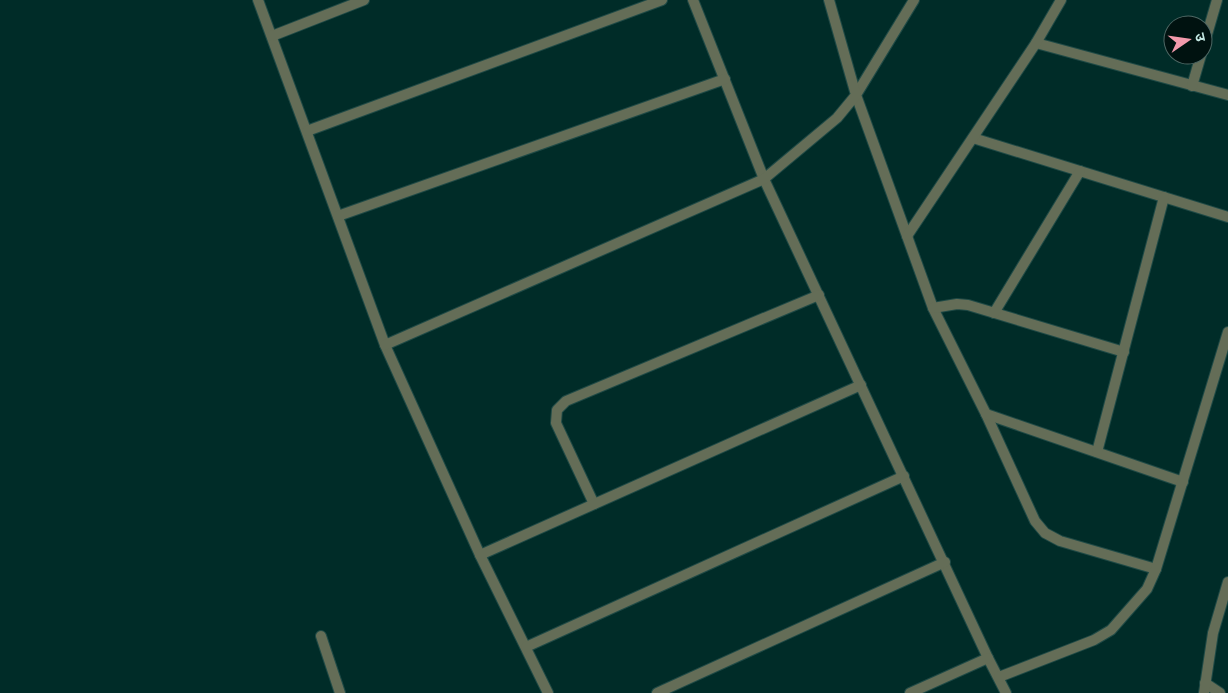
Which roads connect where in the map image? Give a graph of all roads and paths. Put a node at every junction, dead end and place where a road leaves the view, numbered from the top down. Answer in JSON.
{"nodes":[{"id":1,"x":258,"y":0,"type":"edge"},
{"id":2,"x":364,"y":0,"type":"edge"},
{"id":3,"x":662,"y":0,"type":"edge"},
{"id":4,"x":693,"y":0,"type":"edge"},
{"id":5,"x":829,"y":0,"type":"edge"},
{"id":6,"x":914,"y":0,"type":"edge"},
{"id":7,"x":1061,"y":0,"type":"edge"},
{"id":8,"x":1217,"y":0,"type":"edge"},
{"id":9,"x":1213,"y":15,"type":"edge"},
{"id":10,"x":272,"y":36,"type":"junction"},
{"id":11,"x":1036,"y":43,"type":"junction"},
{"id":12,"x":1198,"y":65,"type":"edge"},
{"id":13,"x":725,"y":79,"type":"junction"},
{"id":14,"x":1192,"y":86,"type":"junction"},
{"id":15,"x":856,"y":95,"type":"junction"},
{"id":16,"x":1228,"y":95,"type":"edge"},
{"id":17,"x":306,"y":131,"type":"junction"},
{"id":18,"x":973,"y":138,"type":"junction"},
{"id":19,"x":1080,"y":171,"type":"junction"},
{"id":20,"x":764,"y":180,"type":"junction"},
{"id":21,"x":1164,"y":197,"type":"junction"},
{"id":22,"x":338,"y":216,"type":"junction"},
{"id":23,"x":1228,"y":217,"type":"edge"},
{"id":24,"x":907,"y":236,"type":"junction"},
{"id":25,"x":819,"y":295,"type":"junction"},
{"id":26,"x":933,"y":308,"type":"junction"},
{"id":27,"x":994,"y":313,"type":"junction"},
{"id":28,"x":1228,"y":332,"type":"edge"},
{"id":29,"x":385,"y":345,"type":"junction"},
{"id":30,"x":1124,"y":352,"type":"junction"},
{"id":31,"x":861,"y":385,"type":"junction"},
{"id":32,"x":986,"y":414,"type":"junction"},
{"id":33,"x":1097,"y":452,"type":"junction"},
{"id":34,"x":904,"y":476,"type":"junction"},
{"id":35,"x":1183,"y":482,"type":"junction"},
{"id":36,"x":594,"y":504,"type":"junction"},
{"id":37,"x":480,"y":555,"type":"junction"},
{"id":38,"x":944,"y":562,"type":"junction"},
{"id":39,"x":1156,"y":569,"type":"junction"},
{"id":40,"x":1228,"y":582,"type":"edge"},
{"id":41,"x":321,"y":636,"type":"dead end"},
{"id":42,"x":526,"y":647,"type":"junction"},
{"id":43,"x":988,"y":658,"type":"junction"},
{"id":44,"x":999,"y":677,"type":"junction"},
{"id":45,"x":1205,"y":688,"type":"edge"},
{"id":46,"x":340,"y":693,"type":"edge"},
{"id":47,"x":548,"y":693,"type":"edge"},
{"id":48,"x":657,"y":693,"type":"edge"},
{"id":49,"x":910,"y":693,"type":"edge"},
{"id":50,"x":1006,"y":693,"type":"edge"},
{"id":51,"x":1220,"y":693,"type":"edge"}],
"edges":[{"from":1,"to":10,"type":"street"},
{"from":2,"to":10,"type":"street"},
{"from":3,"to":17,"type":"street"},
{"from":4,"to":13,"type":"street"},
{"from":5,"to":15,"type":"street"},
{"from":6,"to":15,"type":"street"},
{"from":7,"to":11,"type":"street"},
{"from":8,"to":9,"type":"street"},
{"from":10,"to":17,"type":"street"},
{"from":11,"to":14,"type":"street"},
{"from":11,"to":18,"type":"street"},
{"from":12,"to":14,"type":"street"},
{"from":13,"to":20,"type":"street"},
{"from":13,"to":22,"type":"street"},
{"from":14,"to":16,"type":"street"},
{"from":15,"to":20,"type":"street"},
{"from":15,"to":24,"type":"street"},
{"from":17,"to":22,"type":"street"},
{"from":18,"to":19,"type":"street"},
{"from":18,"to":24,"type":"street"},
{"from":19,"to":21,"type":"street"},
{"from":19,"to":27,"type":"street"},
{"from":20,"to":25,"type":"street"},
{"from":20,"to":29,"type":"street"},
{"from":21,"to":23,"type":"street"},
{"from":21,"to":30,"type":"street"},
{"from":22,"to":29,"type":"street"},
{"from":24,"to":26,"type":"street"},
{"from":25,"to":31,"type":"street"},
{"from":25,"to":36,"type":"street"},
{"from":26,"to":27,"type":"street"},
{"from":26,"to":32,"type":"street"},
{"from":27,"to":30,"type":"street"},
{"from":28,"to":35,"type":"street"},
{"from":29,"to":37,"type":"street"},
{"from":30,"to":33,"type":"street"},
{"from":31,"to":34,"type":"street"},
{"from":31,"to":36,"type":"street"},
{"from":32,"to":33,"type":"street"},
{"from":32,"to":39,"type":"street"},
{"from":33,"to":35,"type":"street"},
{"from":34,"to":38,"type":"street"},
{"from":34,"to":42,"type":"street"},
{"from":35,"to":39,"type":"street"},
{"from":36,"to":37,"type":"street"},
{"from":37,"to":42,"type":"street"},
{"from":38,"to":43,"type":"street"},
{"from":38,"to":48,"type":"street"},
{"from":39,"to":44,"type":"street"},
{"from":40,"to":45,"type":"street"},
{"from":41,"to":46,"type":"street"},
{"from":42,"to":47,"type":"street"},
{"from":43,"to":44,"type":"street"},
{"from":43,"to":49,"type":"street"},
{"from":44,"to":50,"type":"street"},
{"from":45,"to":51,"type":"street"}]}
